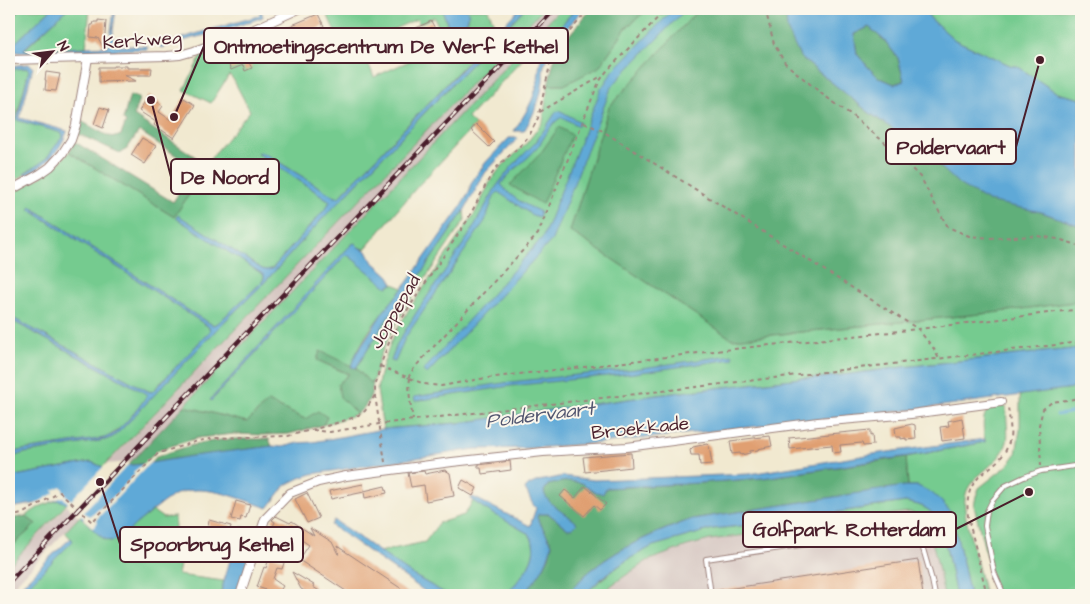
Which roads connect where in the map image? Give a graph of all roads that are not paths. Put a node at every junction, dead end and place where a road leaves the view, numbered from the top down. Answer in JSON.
{"nodes":[{"id":1,"x":299,"y":9,"type":"edge"},
{"id":2,"x":88,"y":58,"type":"junction"},
{"id":3,"x":9,"y":60,"type":"edge"},
{"id":4,"x":9,"y":191,"type":"edge"},
{"id":5,"x":1001,"y":402,"type":"road end"},
{"id":6,"x":1081,"y":465,"type":"edge"},
{"id":7,"x":240,"y":595,"type":"edge"},
{"id":8,"x":711,"y":595,"type":"edge"},
{"id":9,"x":935,"y":595,"type":"edge"},
{"id":10,"x":1004,"y":595,"type":"edge"}],
"edges":[{"from":1,"to":2,"type":"street","name":"Kerkweg"},
{"from":2,"to":3,"type":"street","name":"Kerkweg"},
{"from":2,"to":4,"type":"street"},
{"from":5,"to":7,"type":"street","name":"Broekkade"},
{"from":6,"to":10,"type":"lane"},
{"from":8,"to":9,"type":"lane"}]}
